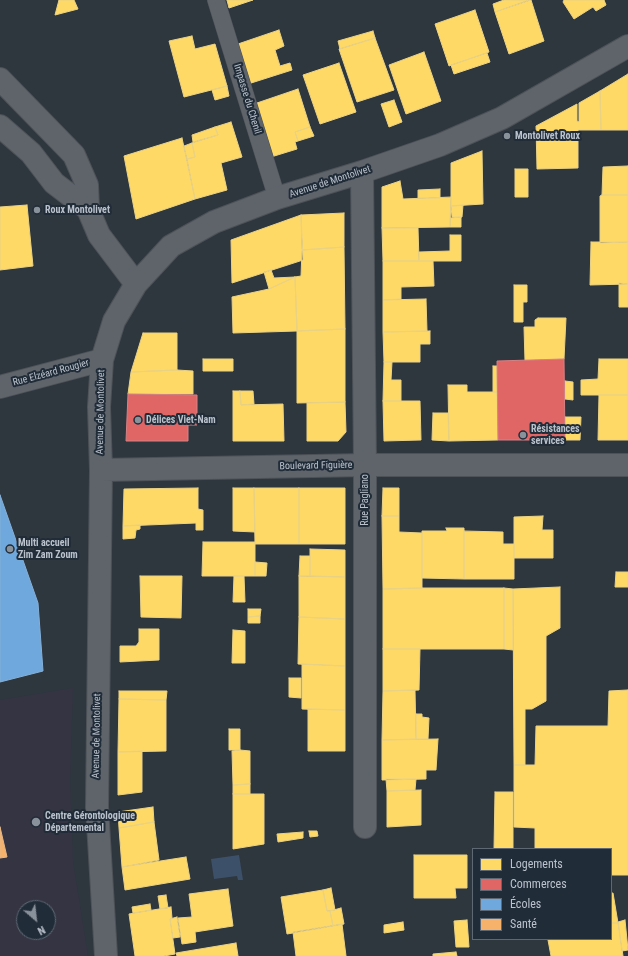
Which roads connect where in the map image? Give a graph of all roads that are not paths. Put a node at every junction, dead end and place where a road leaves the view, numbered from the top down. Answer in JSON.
{"nodes":[{"id":1,"x":216,"y":0,"type":"edge"},
{"id":2,"x":628,"y":46,"type":"edge"},
{"id":3,"x":0,"y":79,"type":"edge"},
{"id":4,"x":0,"y":126,"type":"edge"},
{"id":5,"x":362,"y":172,"type":"junction"},
{"id":6,"x":278,"y":198,"type":"junction"},
{"id":7,"x":88,"y":209,"type":"junction"},
{"id":8,"x":136,"y":284,"type":"junction"},
{"id":9,"x":102,"y":360,"type":"junction"},
{"id":10,"x":0,"y":387,"type":"edge"},
{"id":11,"x":366,"y":465,"type":"junction"},
{"id":12,"x":628,"y":465,"type":"edge"},
{"id":13,"x":101,"y":470,"type":"junction"},
{"id":14,"x":365,"y":827,"type":"dead end"},
{"id":15,"x":106,"y":956,"type":"edge"}],
"edges":[{"from":1,"to":6,"type":"lane","name":"Impasse du Chenil"},
{"from":2,"to":5,"type":"street","name":"Avenue de Montolivet"},
{"from":3,"to":7,"type":"street"},
{"from":4,"to":7,"type":"street"},
{"from":5,"to":6,"type":"street","name":"Avenue de Montolivet"},
{"from":5,"to":11,"type":"street","name":"Rue Pagliano"},
{"from":6,"to":8,"type":"street","name":"Avenue de Montolivet"},
{"from":7,"to":8,"type":"street"},
{"from":8,"to":9,"type":"street","name":"Avenue de Montolivet"},
{"from":9,"to":10,"type":"street","name":"Rue Elzéard Rougier"},
{"from":9,"to":13,"type":"street","name":"Avenue de Montolivet"},
{"from":11,"to":12,"type":"street","name":"Boulevard Figuière"},
{"from":11,"to":13,"type":"street","name":"Boulevard Figuière"},
{"from":11,"to":14,"type":"street","name":"Rue Pagliano"},
{"from":13,"to":15,"type":"street","name":"Avenue de Montolivet"}]}
